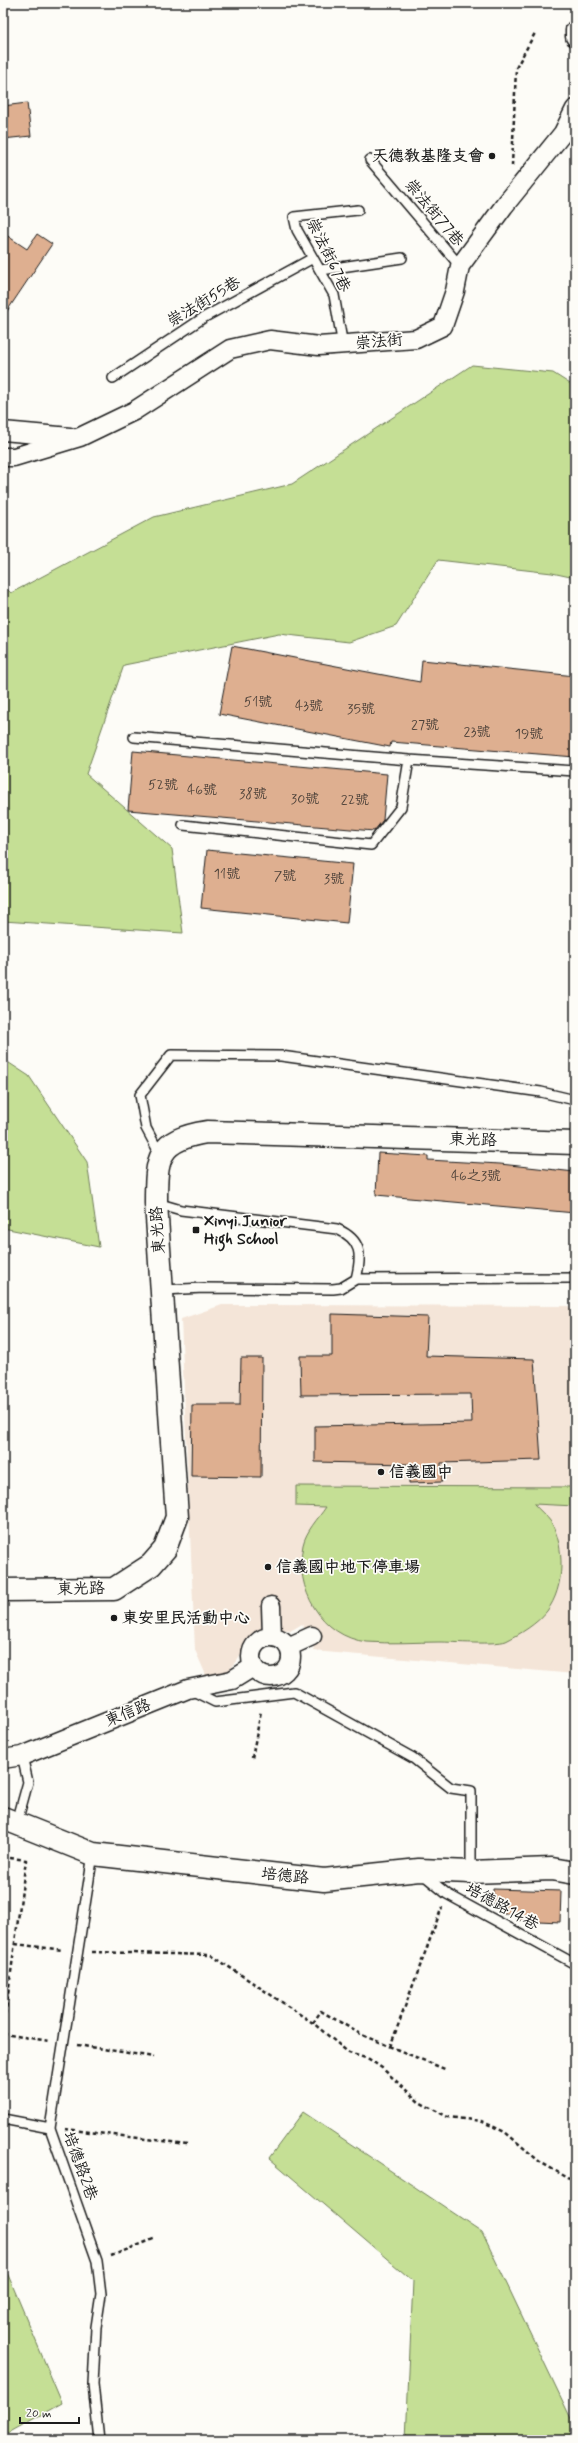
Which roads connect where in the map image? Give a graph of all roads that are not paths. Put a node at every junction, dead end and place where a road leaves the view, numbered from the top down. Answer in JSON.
{"nodes":[{"id":1,"x":575,"y":30,"type":"edge"},
{"id":2,"x":575,"y":37,"type":"edge"},
{"id":3,"x":575,"y":109,"type":"edge"},
{"id":4,"x":370,"y":160,"type":"dead end"},
{"id":5,"x":358,"y":210,"type":"dead end"},
{"id":6,"x":313,"y":258,"type":"junction"},
{"id":7,"x":402,"y":258,"type":"dead end"},
{"id":8,"x":460,"y":266,"type":"junction"},
{"id":9,"x":321,"y":270,"type":"junction"},
{"id":10,"x":343,"y":346,"type":"junction"},
{"id":11,"x":113,"y":378,"type":"dead end"},
{"id":12,"x":3,"y":431,"type":"edge"},
{"id":13,"x":80,"y":437,"type":"junction"},
{"id":14,"x":3,"y":457,"type":"edge"},
{"id":15,"x":134,"y":737,"type":"dead end"},
{"id":16,"x":409,"y":760,"type":"junction"},
{"id":17,"x":575,"y":771,"type":"edge"},
{"id":18,"x":183,"y":825,"type":"dead end"},
{"id":19,"x":575,"y":1100,"type":"edge"},
{"id":20,"x":575,"y":1143,"type":"edge"},
{"id":21,"x":161,"y":1157,"type":"junction"},
{"id":22,"x":156,"y":1202,"type":"junction"},
{"id":23,"x":575,"y":1278,"type":"edge"},
{"id":24,"x":356,"y":1279,"type":"junction"},
{"id":25,"x":163,"y":1290,"type":"junction"},
{"id":26,"x":3,"y":1590,"type":"edge"},
{"id":27,"x":271,"y":1606,"type":"dead end"},
{"id":28,"x":312,"y":1636,"type":"dead end"},
{"id":29,"x":272,"y":1637,"type":"junction"},
{"id":30,"x":288,"y":1647,"type":"junction"},
{"id":31,"x":253,"y":1667,"type":"junction"},
{"id":32,"x":188,"y":1689,"type":"junction"},
{"id":33,"x":22,"y":1756,"type":"junction"},
{"id":34,"x":3,"y":1760,"type":"edge"},
{"id":35,"x":10,"y":1820,"type":"edge"},
{"id":36,"x":93,"y":1854,"type":"junction"},
{"id":37,"x":419,"y":1870,"type":"junction"},
{"id":38,"x":471,"y":1872,"type":"junction"},
{"id":39,"x":575,"y":1873,"type":"edge"},
{"id":40,"x":575,"y":1964,"type":"edge"},
{"id":41,"x":3,"y":2119,"type":"edge"},
{"id":42,"x":50,"y":2128,"type":"junction"},
{"id":43,"x":99,"y":2440,"type":"edge"}],
"edges":[{"from":1,"to":2,"type":"street"},
{"from":3,"to":8,"type":"street","name":"崇法街"},
{"from":4,"to":8,"type":"lane","name":"崇法街77巷"},
{"from":5,"to":6,"type":"lane","name":"崇法街67巷"},
{"from":6,"to":9,"type":"lane","name":"崇法街67巷"},
{"from":6,"to":11,"type":"lane","name":"崇法街55巷"},
{"from":7,"to":9,"type":"lane"},
{"from":8,"to":10,"type":"street","name":"崇法街"},
{"from":9,"to":10,"type":"lane","name":"崇法街67巷"},
{"from":10,"to":13,"type":"street","name":"崇法街"},
{"from":12,"to":13,"type":"street"},
{"from":13,"to":14,"type":"street","name":"崇法街"},
{"from":15,"to":16,"type":"lane"},
{"from":16,"to":17,"type":"lane"},
{"from":16,"to":18,"type":"lane"},
{"from":19,"to":21,"type":"lane"},
{"from":20,"to":21,"type":"street","name":"東光路"},
{"from":21,"to":22,"type":"street","name":"東光路"},
{"from":22,"to":24,"type":"lane"},
{"from":22,"to":25,"type":"street","name":"東光路"},
{"from":23,"to":24,"type":"lane"},
{"from":24,"to":25,"type":"lane"},
{"from":25,"to":26,"type":"street","name":"東光路"},
{"from":27,"to":29,"type":"street"},
{"from":28,"to":30,"type":"street"},
{"from":29,"to":30,"type":"street"},
{"from":29,"to":31,"type":"street"},
{"from":30,"to":31,"type":"street"},
{"from":31,"to":32,"type":"street","name":"東信路"},
{"from":32,"to":33,"type":"street","name":"東信路"},
{"from":32,"to":38,"type":"lane"},
{"from":33,"to":34,"type":"street","name":"東信路"},
{"from":33,"to":35,"type":"lane"},
{"from":35,"to":36,"type":"street","name":"培德路"},
{"from":36,"to":37,"type":"street","name":"培德路"},
{"from":36,"to":42,"type":"lane","name":"培德路2巷"},
{"from":37,"to":38,"type":"street","name":"培德路"},
{"from":37,"to":40,"type":"lane","name":"培德路14巷"},
{"from":38,"to":39,"type":"street","name":"培德路"},
{"from":41,"to":42,"type":"lane"},
{"from":42,"to":43,"type":"lane","name":"培德路2巷"}]}
